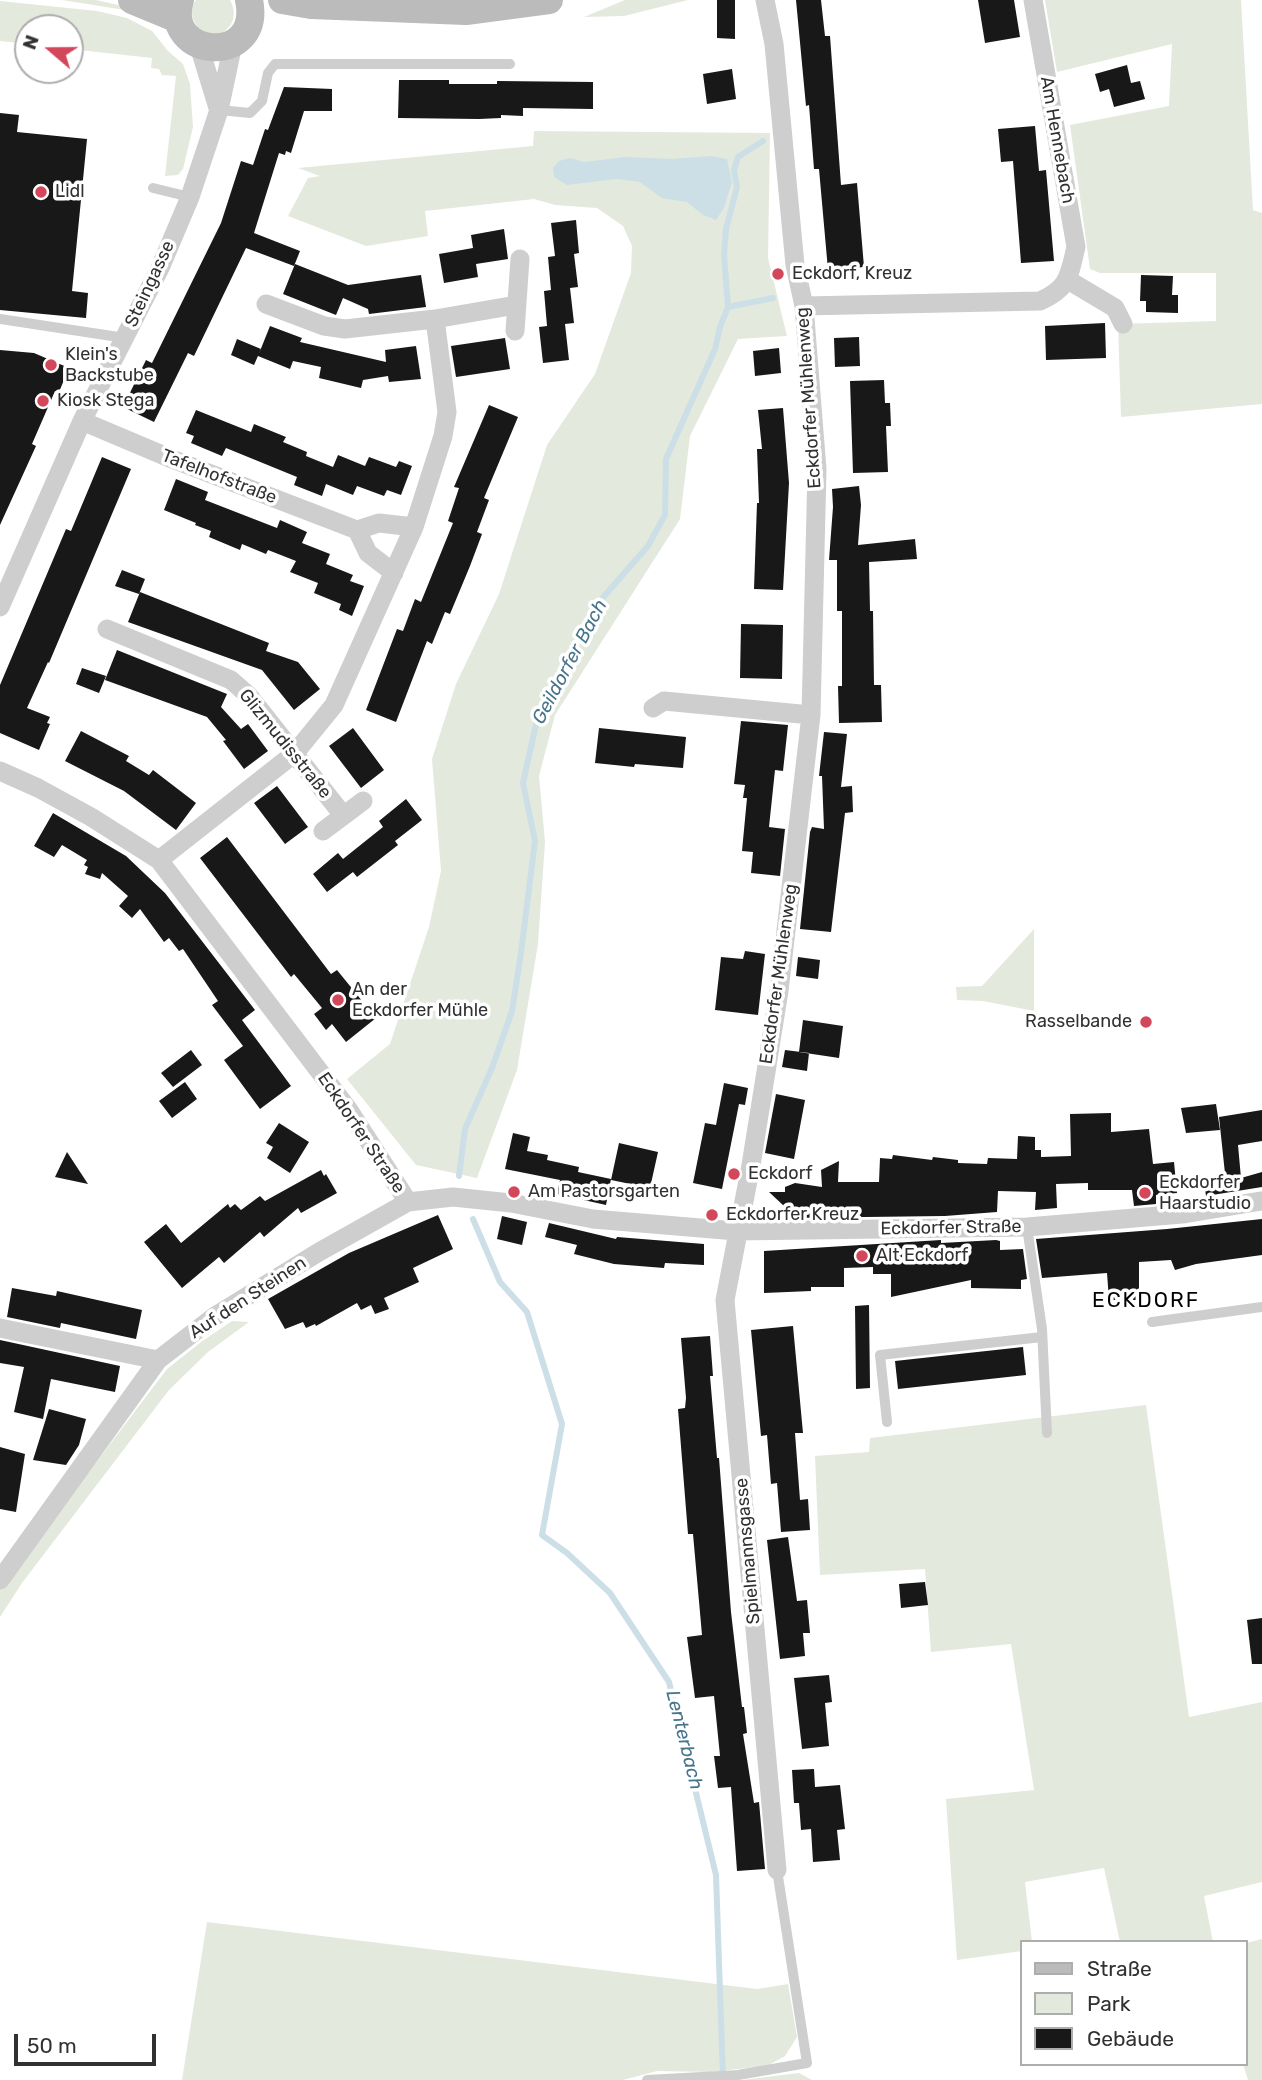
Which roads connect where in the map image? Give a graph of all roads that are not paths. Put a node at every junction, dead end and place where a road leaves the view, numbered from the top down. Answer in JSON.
{"nodes":[{"id":1,"x":132,"y":0,"type":"edge"},
{"id":2,"x":282,"y":0,"type":"edge"},
{"id":3,"x":549,"y":0,"type":"edge"},
{"id":4,"x":765,"y":0,"type":"edge"},
{"id":5,"x":1032,"y":0,"type":"edge"},
{"id":6,"x":311,"y":5,"type":"junction"},
{"id":7,"x":179,"y":9,"type":"edge"},
{"id":8,"x":250,"y":11,"type":"edge"},
{"id":9,"x":233,"y":44,"type":"junction"},
{"id":10,"x":199,"y":46,"type":"junction"},
{"id":11,"x":510,"y":64,"type":"dead end"},
{"id":12,"x":219,"y":110,"type":"junction"},
{"id":13,"x":153,"y":188,"type":"dead end"},
{"id":14,"x":190,"y":197,"type":"junction"},
{"id":15,"x":520,"y":259,"type":"dead end"},
{"id":16,"x":1068,"y":280,"type":"junction"},
{"id":17,"x":266,"y":304,"type":"dead end"},
{"id":18,"x":516,"y":305,"type":"junction"},
{"id":19,"x":804,"y":306,"type":"junction"},
{"id":20,"x":0,"y":319,"type":"edge"},
{"id":21,"x":435,"y":319,"type":"junction"},
{"id":22,"x":1123,"y":324,"type":"dead end"},
{"id":23,"x":515,"y":331,"type":"dead end"},
{"id":24,"x":125,"y":338,"type":"junction"},
{"id":25,"x":82,"y":421,"type":"junction"},
{"id":26,"x":414,"y":527,"type":"junction"},
{"id":27,"x":356,"y":530,"type":"junction"},
{"id":28,"x":394,"y":573,"type":"junction"},
{"id":29,"x":0,"y":607,"type":"edge"},
{"id":30,"x":107,"y":629,"type":"dead end"},
{"id":31,"x":653,"y":708,"type":"dead end"},
{"id":32,"x":811,"y":715,"type":"junction"},
{"id":33,"x":295,"y":753,"type":"junction"},
{"id":34,"x":0,"y":771,"type":"edge"},
{"id":35,"x":363,"y":801,"type":"dead end"},
{"id":36,"x":343,"y":815,"type":"junction"},
{"id":37,"x":323,"y":831,"type":"dead end"},
{"id":38,"x":159,"y":860,"type":"junction"},
{"id":39,"x":408,"y":1202,"type":"junction"},
{"id":40,"x":1262,"y":1202,"type":"edge"},
{"id":41,"x":1027,"y":1227,"type":"junction"},
{"id":42,"x":737,"y":1231,"type":"junction"},
{"id":43,"x":1262,"y":1307,"type":"edge"},
{"id":44,"x":1152,"y":1322,"type":"dead end"},
{"id":45,"x":0,"y":1328,"type":"edge"},
{"id":46,"x":1042,"y":1337,"type":"junction"},
{"id":47,"x":158,"y":1360,"type":"junction"},
{"id":48,"x":887,"y":1422,"type":"dead end"},
{"id":49,"x":1047,"y":1433,"type":"dead end"},
{"id":50,"x":0,"y":1580,"type":"edge"},
{"id":51,"x":777,"y":1870,"type":"joint"},
{"id":52,"x":647,"y":2080,"type":"edge"}],
"edges":[{"from":1,"to":7,"type":"main road"},
{"from":2,"to":6,"type":"main road"},
{"from":3,"to":6,"type":"main road"},
{"from":4,"to":19,"type":"street","name":"Eckdorfer Mühlenweg"},
{"from":5,"to":16,"type":"street","name":"Am Hennebach"},
{"from":6,"to":8,"type":"main road"},
{"from":7,"to":10,"type":"main road"},
{"from":8,"to":9,"type":"main road"},
{"from":9,"to":10,"type":"main road"},
{"from":9,"to":12,"type":"street","name":"Steingasse"},
{"from":10,"to":12,"type":"street"},
{"from":11,"to":12,"type":"lane"},
{"from":12,"to":14,"type":"street","name":"Steingasse"},
{"from":13,"to":14,"type":"lane"},
{"from":14,"to":24,"type":"street","name":"Steingasse"},
{"from":15,"to":18,"type":"street"},
{"from":16,"to":19,"type":"street"},
{"from":16,"to":22,"type":"street"},
{"from":17,"to":21,"type":"street"},
{"from":18,"to":21,"type":"street"},
{"from":18,"to":23,"type":"street"},
{"from":19,"to":32,"type":"street","name":"Eckdorfer Mühlenweg"},
{"from":20,"to":24,"type":"lane"},
{"from":21,"to":26,"type":"street"},
{"from":24,"to":25,"type":"street","name":"Steingasse"},
{"from":25,"to":27,"type":"street","name":"Tafelhofstraße"},
{"from":25,"to":29,"type":"street","name":"Steingasse"},
{"from":26,"to":27,"type":"street"},
{"from":26,"to":28,"type":"street"},
{"from":27,"to":28,"type":"street"},
{"from":28,"to":33,"type":"street"},
{"from":30,"to":33,"type":"street","name":"Glizmudisstraße"},
{"from":31,"to":32,"type":"street"},
{"from":32,"to":42,"type":"street","name":"Eckdorfer Mühlenweg"},
{"from":33,"to":36,"type":"street","name":"Glizmudisstraße"},
{"from":33,"to":38,"type":"street"},
{"from":34,"to":38,"type":"street","name":"Eckdorfer Straße"},
{"from":35,"to":36,"type":"street","name":"Glizmudisstraße"},
{"from":36,"to":37,"type":"street","name":"Glizmudisstraße"},
{"from":38,"to":39,"type":"street","name":"Eckdorfer Straße"},
{"from":39,"to":42,"type":"street","name":"Eckdorfer Straße"},
{"from":39,"to":47,"type":"street","name":"Auf den Steinen"},
{"from":40,"to":41,"type":"street","name":"Eckdorfer Straße"},
{"from":41,"to":42,"type":"street","name":"Eckdorfer Straße"},
{"from":41,"to":46,"type":"lane"},
{"from":42,"to":51,"type":"street","name":"Spielmannsgasse"},
{"from":43,"to":44,"type":"lane"},
{"from":45,"to":47,"type":"street"},
{"from":46,"to":48,"type":"lane"},
{"from":46,"to":49,"type":"lane"},
{"from":47,"to":50,"type":"street"},
{"from":51,"to":52,"type":"lane"}]}
